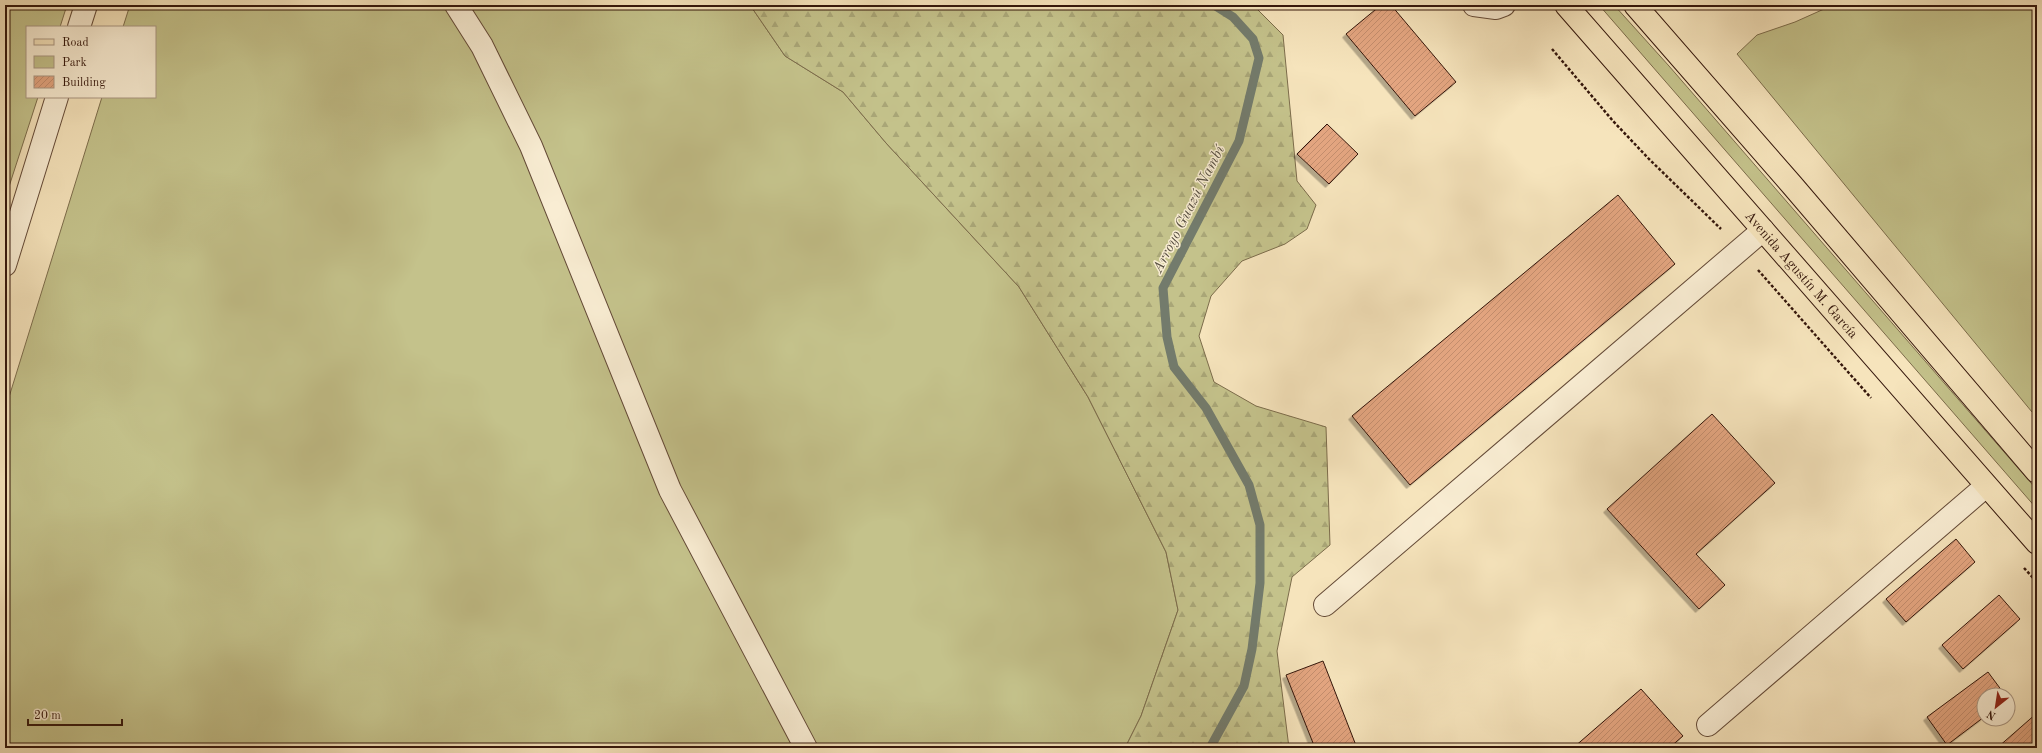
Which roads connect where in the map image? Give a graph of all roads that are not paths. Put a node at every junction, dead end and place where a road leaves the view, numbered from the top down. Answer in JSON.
{"nodes":[{"id":1,"x":86,"y":5,"type":"edge"},
{"id":2,"x":456,"y":5,"type":"edge"},
{"id":3,"x":1474,"y":5,"type":"edge"},
{"id":4,"x":1504,"y":5,"type":"edge"},
{"id":5,"x":1566,"y":5,"type":"edge"},
{"id":6,"x":1635,"y":5,"type":"edge"},
{"id":7,"x":79,"y":26,"type":"edge"},
{"id":8,"x":57,"y":98,"type":"edge"},
{"id":9,"x":1762,"y":230,"type":"junction"},
{"id":10,"x":5,"y":264,"type":"edge"},
{"id":11,"x":2037,"y":472,"type":"edge"},
{"id":12,"x":1986,"y":486,"type":"junction"},
{"id":13,"x":2037,"y":544,"type":"edge"},
{"id":14,"x":1325,"y":606,"type":"dead end"},
{"id":15,"x":1708,"y":724,"type":"dead end"},
{"id":16,"x":806,"y":748,"type":"edge"}],
"edges":[{"from":1,"to":7,"type":"street"},
{"from":2,"to":16,"type":"street"},
{"from":3,"to":4,"type":"street"},
{"from":5,"to":9,"type":"main road","name":"Avenida Agustín M. García"},
{"from":6,"to":11,"type":"main road"},
{"from":8,"to":10,"type":"street"},
{"from":9,"to":12,"type":"main road","name":"Avenida Agustín M. García"},
{"from":9,"to":14,"type":"street"},
{"from":12,"to":13,"type":"main road","name":"Avenida Agustín M. García"},
{"from":12,"to":15,"type":"street"}]}
